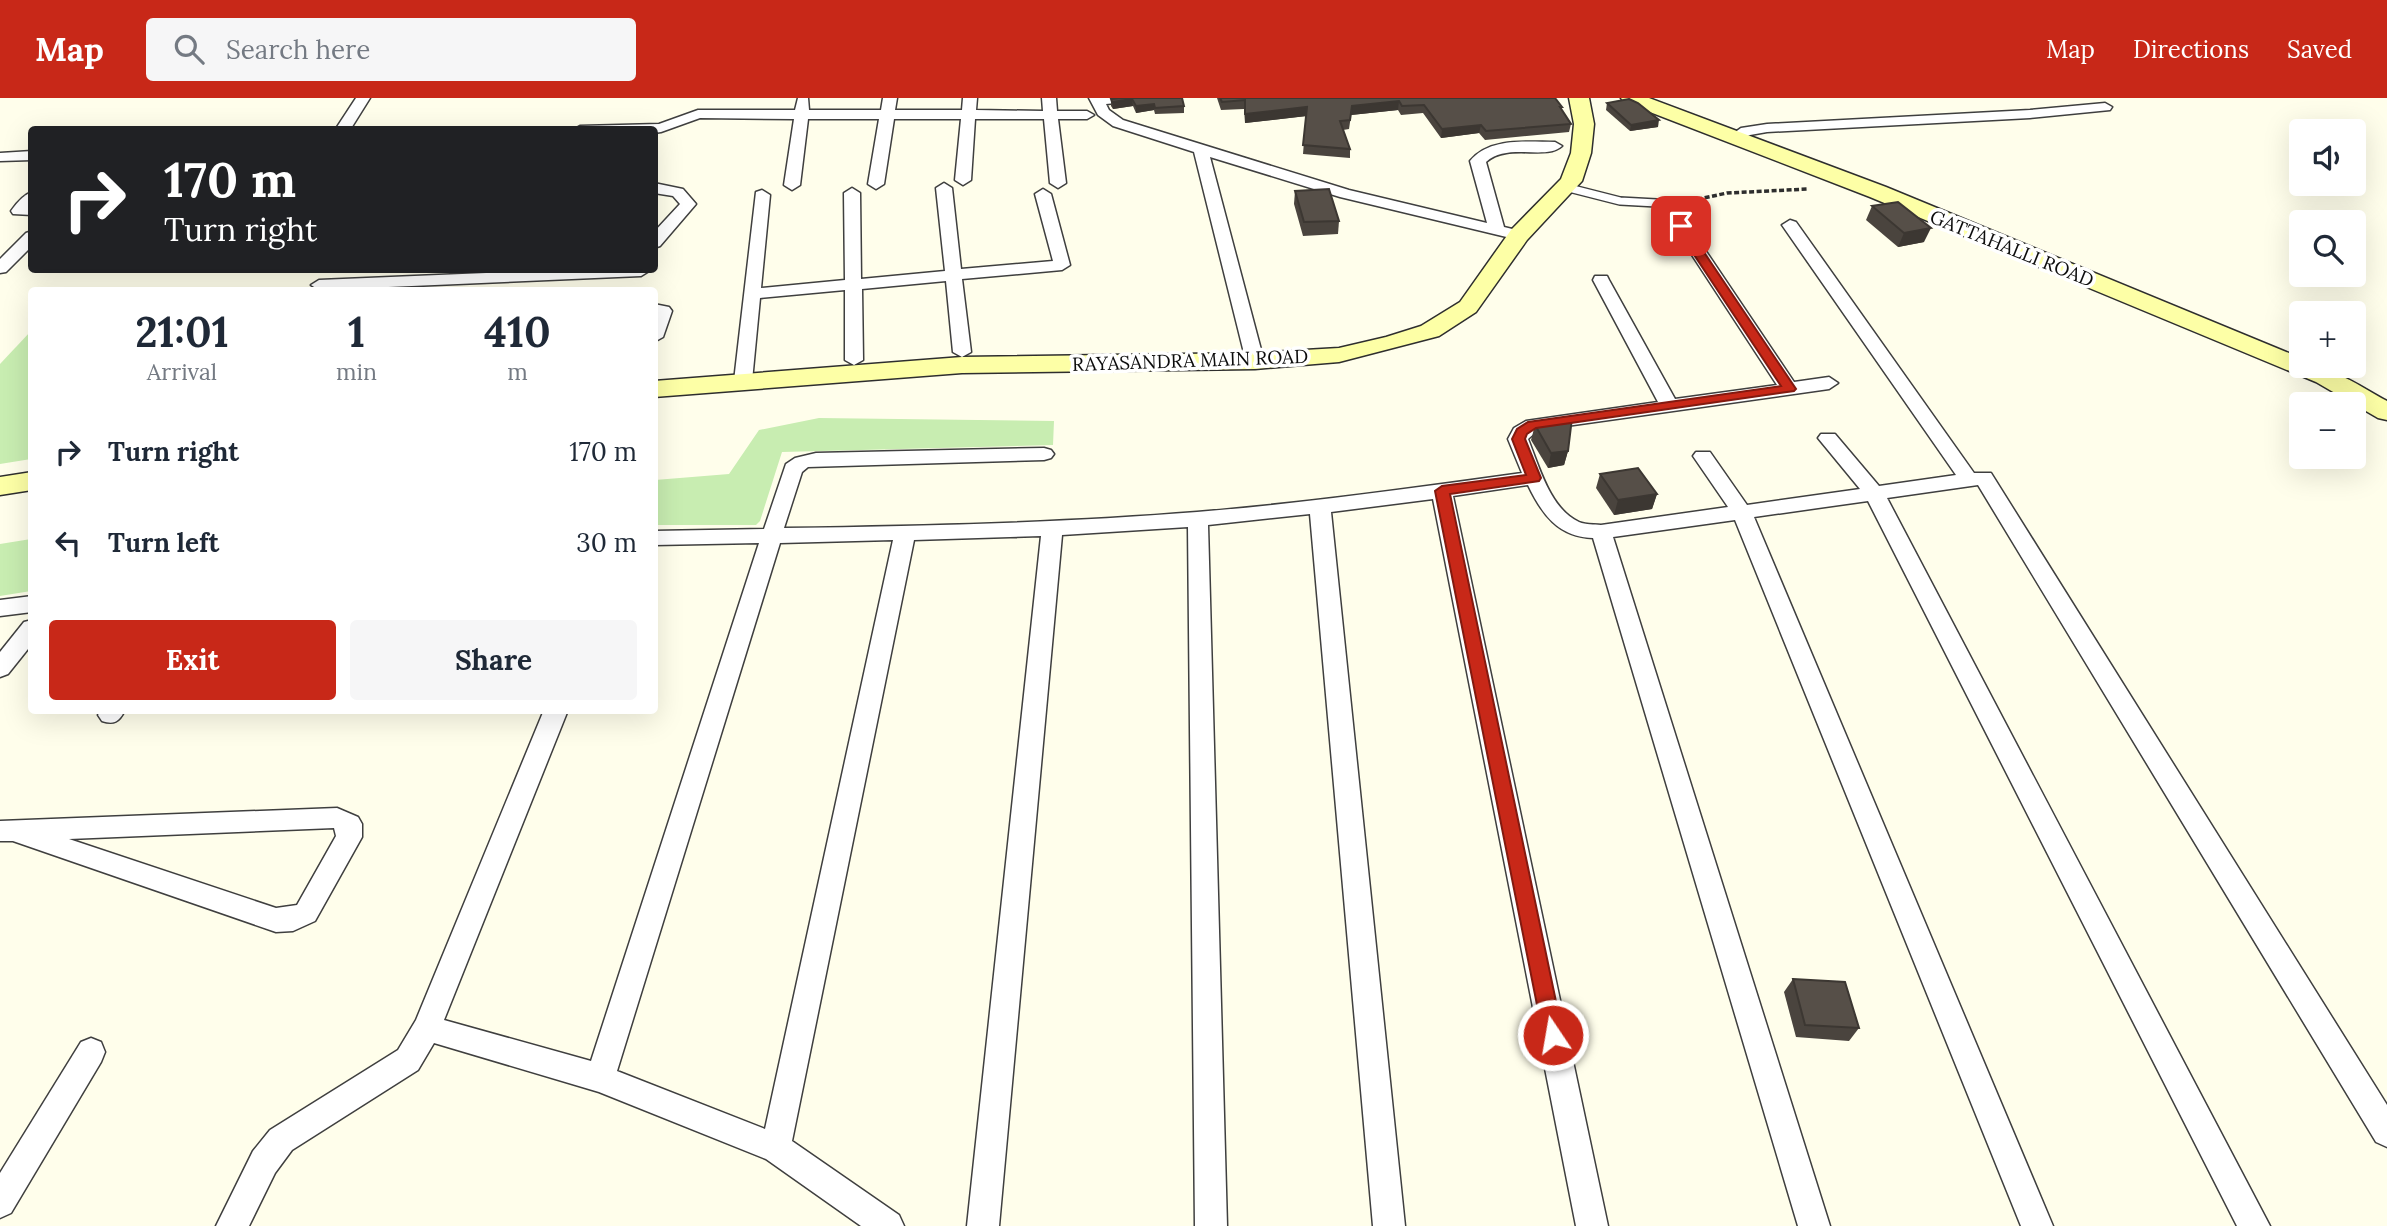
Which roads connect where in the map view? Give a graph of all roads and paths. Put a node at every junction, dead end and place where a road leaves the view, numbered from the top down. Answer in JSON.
{"nodes":[{"id":1,"x":363,"y":98,"type":"edge"},
{"id":2,"x":804,"y":98,"type":"edge"},
{"id":3,"x":890,"y":98,"type":"edge"},
{"id":4,"x":970,"y":98,"type":"edge"},
{"id":5,"x":1049,"y":98,"type":"edge"},
{"id":6,"x":1126,"y":98,"type":"edge"},
{"id":7,"x":1579,"y":98,"type":"edge"},
{"id":8,"x":1631,"y":98,"type":"edge"},
{"id":9,"x":1096,"y":99,"type":"edge"},
{"id":10,"x":2105,"y":107,"type":"dead end"},
{"id":11,"x":800,"y":114,"type":"junction"},
{"id":12,"x":887,"y":114,"type":"junction"},
{"id":13,"x":967,"y":114,"type":"junction"},
{"id":14,"x":1051,"y":115,"type":"junction"},
{"id":15,"x":1087,"y":115,"type":"dead end"},
{"id":16,"x":345,"y":126,"type":"edge"},
{"id":17,"x":658,"y":128,"type":"edge"},
{"id":18,"x":1734,"y":138,"type":"junction"},
{"id":19,"x":1555,"y":146,"type":"dead end"},
{"id":20,"x":1201,"y":150,"type":"junction"},
{"id":21,"x":28,"y":155,"type":"edge"},
{"id":22,"x":0,"y":157,"type":"edge"},
{"id":23,"x":963,"y":180,"type":"dead end"},
{"id":24,"x":1852,"y":182,"type":"junction"},
{"id":25,"x":876,"y":184,"type":"dead end"},
{"id":26,"x":792,"y":185,"type":"dead end"},
{"id":27,"x":1564,"y":187,"type":"junction"},
{"id":28,"x":944,"y":188,"type":"dead end"},
{"id":29,"x":658,"y":189,"type":"edge"},
{"id":30,"x":852,"y":193,"type":"dead end"},
{"id":31,"x":762,"y":195,"type":"dead end"},
{"id":32,"x":28,"y":201,"type":"edge"},
{"id":33,"x":1675,"y":204,"type":"joint"},
{"id":34,"x":28,"y":210,"type":"edge"},
{"id":35,"x":1790,"y":225,"type":"dead end"},
{"id":36,"x":1681,"y":226,"type":"dead end"},
{"id":37,"x":1508,"y":232,"type":"junction"},
{"id":38,"x":658,"y":238,"type":"edge"},
{"id":39,"x":28,"y":240,"type":"edge"},
{"id":40,"x":0,"y":268,"type":"edge"},
{"id":41,"x":577,"y":273,"type":"edge"},
{"id":42,"x":953,"y":275,"type":"junction"},
{"id":43,"x":1601,"y":280,"type":"dead end"},
{"id":44,"x":854,"y":284,"type":"junction"},
{"id":45,"x":319,"y":285,"type":"dead end"},
{"id":46,"x":752,"y":294,"type":"junction"},
{"id":47,"x":658,"y":310,"type":"edge"},
{"id":48,"x":658,"y":325,"type":"edge"},
{"id":49,"x":962,"y":352,"type":"dead end"},
{"id":50,"x":854,"y":360,"type":"dead end"},
{"id":51,"x":1255,"y":361,"type":"junction"},
{"id":52,"x":743,"y":381,"type":"junction"},
{"id":53,"x":1829,"y":383,"type":"dead end"},
{"id":54,"x":658,"y":389,"type":"edge"},
{"id":55,"x":1789,"y":389,"type":"junction"},
{"id":56,"x":1669,"y":405,"type":"junction"},
{"id":57,"x":2387,"y":412,"type":"edge"},
{"id":58,"x":1828,"y":438,"type":"dead end"},
{"id":59,"x":1044,"y":454,"type":"dead end"},
{"id":60,"x":1703,"y":456,"type":"dead end"},
{"id":61,"x":1534,"y":478,"type":"junction"},
{"id":62,"x":1969,"y":480,"type":"junction"},
{"id":63,"x":28,"y":482,"type":"edge"},
{"id":64,"x":0,"y":486,"type":"edge"},
{"id":65,"x":1442,"y":491,"type":"junction"},
{"id":66,"x":1874,"y":493,"type":"junction"},
{"id":67,"x":1320,"y":507,"type":"junction"},
{"id":68,"x":1741,"y":512,"type":"junction"},
{"id":69,"x":1198,"y":519,"type":"junction"},
{"id":70,"x":1052,"y":528,"type":"junction"},
{"id":71,"x":1601,"y":532,"type":"junction"},
{"id":72,"x":905,"y":534,"type":"junction"},
{"id":73,"x":770,"y":535,"type":"junction"},
{"id":74,"x":658,"y":538,"type":"edge"},
{"id":75,"x":28,"y":604,"type":"edge"},
{"id":76,"x":0,"y":608,"type":"edge"},
{"id":77,"x":28,"y":633,"type":"edge"},
{"id":78,"x":0,"y":668,"type":"edge"},
{"id":79,"x":554,"y":714,"type":"edge"},
{"id":80,"x":6,"y":830,"type":"edge"},
{"id":81,"x":427,"y":1028,"type":"junction"},
{"id":82,"x":91,"y":1052,"type":"dead end"},
{"id":83,"x":600,"y":1078,"type":"junction"},
{"id":84,"x":2387,"y":1132,"type":"edge"},
{"id":85,"x":776,"y":1148,"type":"junction"},
{"id":86,"x":0,"y":1202,"type":"edge"},
{"id":87,"x":232,"y":1226,"type":"edge"},
{"id":88,"x":888,"y":1226,"type":"edge"},
{"id":89,"x":984,"y":1226,"type":"edge"},
{"id":90,"x":1211,"y":1226,"type":"edge"},
{"id":91,"x":1390,"y":1226,"type":"edge"},
{"id":92,"x":1592,"y":1226,"type":"edge"},
{"id":93,"x":1814,"y":1226,"type":"edge"},
{"id":94,"x":2037,"y":1226,"type":"edge"},
{"id":95,"x":2254,"y":1226,"type":"edge"}],
"edges":[{"from":1,"to":16,"type":"street"},
{"from":2,"to":11,"type":"street"},
{"from":3,"to":12,"type":"street"},
{"from":4,"to":13,"type":"street"},
{"from":5,"to":14,"type":"street"},
{"from":6,"to":9,"type":"street"},
{"from":7,"to":27,"type":"street","name":"RAYASANDRA MAIN ROAD"},
{"from":8,"to":18,"type":"street","name":"GATTAHALLI ROAD"},
{"from":9,"to":20,"type":"street"},
{"from":10,"to":18,"type":"street"},
{"from":11,"to":12,"type":"street"},
{"from":11,"to":17,"type":"street"},
{"from":11,"to":26,"type":"street"},
{"from":12,"to":13,"type":"street"},
{"from":12,"to":25,"type":"street"},
{"from":13,"to":14,"type":"street"},
{"from":13,"to":23,"type":"street"},
{"from":14,"to":15,"type":"street"},
{"from":14,"to":42,"type":"street"},
{"from":18,"to":24,"type":"street","name":"GATTAHALLI ROAD"},
{"from":19,"to":37,"type":"street"},
{"from":20,"to":37,"type":"street"},
{"from":20,"to":51,"type":"street"},
{"from":21,"to":22,"type":"street"},
{"from":24,"to":33,"type":"path"},
{"from":24,"to":57,"type":"street","name":"GATTAHALLI ROAD"},
{"from":27,"to":33,"type":"lane"},
{"from":27,"to":37,"type":"street","name":"RAYASANDRA MAIN ROAD"},
{"from":28,"to":42,"type":"street"},
{"from":29,"to":38,"type":"street"},
{"from":30,"to":44,"type":"street"},
{"from":31,"to":46,"type":"street"},
{"from":32,"to":34,"type":"street"},
{"from":35,"to":62,"type":"street"},
{"from":36,"to":55,"type":"street"},
{"from":37,"to":51,"type":"street","name":"RAYASANDRA MAIN ROAD"},
{"from":39,"to":40,"type":"street"},
{"from":41,"to":45,"type":"street"},
{"from":42,"to":44,"type":"street"},
{"from":42,"to":49,"type":"street"},
{"from":43,"to":56,"type":"street"},
{"from":44,"to":46,"type":"street"},
{"from":44,"to":50,"type":"street"},
{"from":46,"to":52,"type":"street"},
{"from":47,"to":48,"type":"street"},
{"from":51,"to":52,"type":"street","name":"RAYASANDRA MAIN ROAD"},
{"from":52,"to":54,"type":"street","name":"RAYASANDRA MAIN ROAD"},
{"from":53,"to":55,"type":"street"},
{"from":55,"to":56,"type":"street"},
{"from":56,"to":61,"type":"street"},
{"from":58,"to":66,"type":"street"},
{"from":59,"to":73,"type":"street"},
{"from":60,"to":68,"type":"street"},
{"from":61,"to":65,"type":"street"},
{"from":61,"to":71,"type":"street"},
{"from":62,"to":66,"type":"street"},
{"from":62,"to":84,"type":"street"},
{"from":63,"to":64,"type":"street"},
{"from":65,"to":67,"type":"street"},
{"from":65,"to":92,"type":"street"},
{"from":66,"to":68,"type":"street"},
{"from":66,"to":95,"type":"street"},
{"from":67,"to":69,"type":"street"},
{"from":67,"to":91,"type":"street"},
{"from":68,"to":71,"type":"street"},
{"from":68,"to":94,"type":"street"},
{"from":69,"to":70,"type":"street"},
{"from":69,"to":90,"type":"street"},
{"from":70,"to":72,"type":"street"},
{"from":70,"to":89,"type":"street"},
{"from":71,"to":93,"type":"street"},
{"from":72,"to":73,"type":"street"},
{"from":72,"to":85,"type":"street"},
{"from":73,"to":74,"type":"street"},
{"from":73,"to":83,"type":"street"},
{"from":75,"to":76,"type":"street"},
{"from":77,"to":78,"type":"street"},
{"from":79,"to":81,"type":"street"},
{"from":80,"to":80,"type":"street"},
{"from":81,"to":83,"type":"street"},
{"from":81,"to":87,"type":"street"},
{"from":82,"to":86,"type":"street"},
{"from":83,"to":85,"type":"street"},
{"from":85,"to":88,"type":"street"}]}
